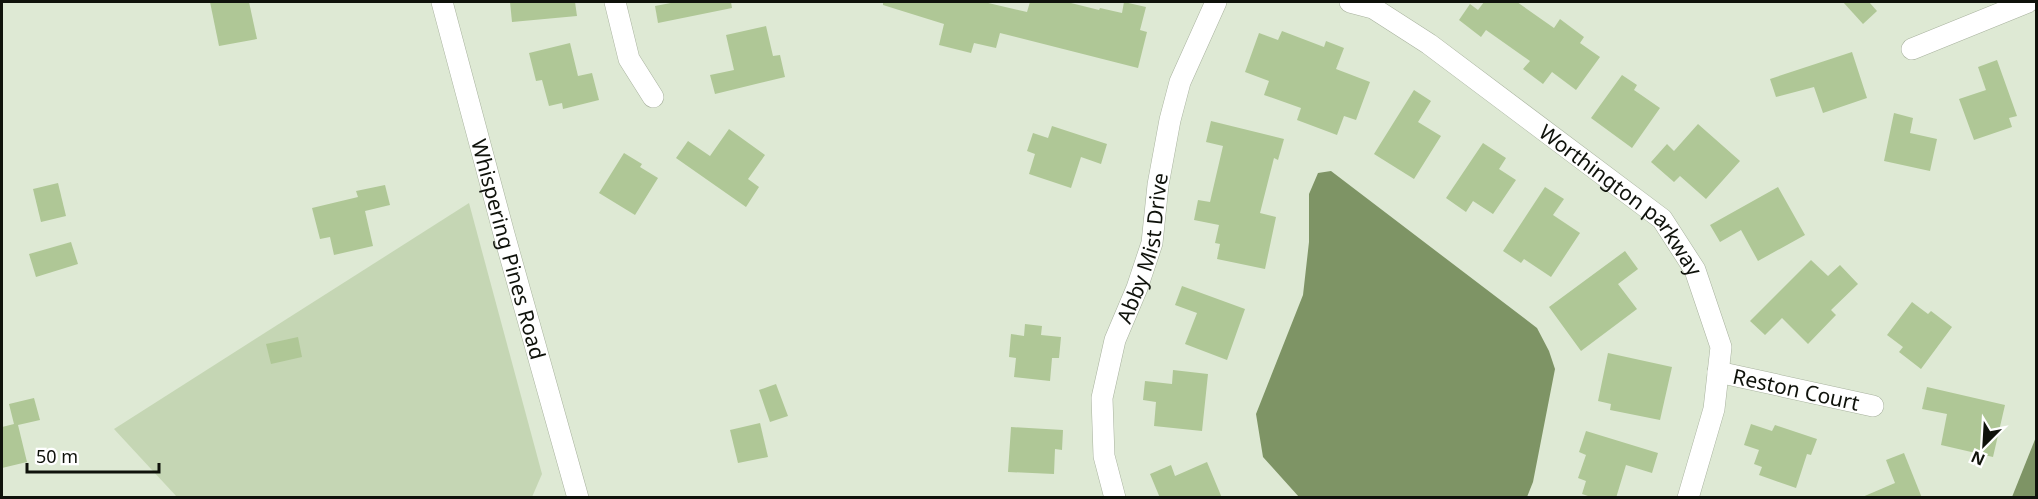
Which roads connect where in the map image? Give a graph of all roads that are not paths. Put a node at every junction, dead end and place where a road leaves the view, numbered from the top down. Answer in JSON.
{"nodes":[{"id":1,"x":442,"y":2,"type":"edge"},
{"id":2,"x":615,"y":2,"type":"edge"},
{"id":3,"x":1216,"y":2,"type":"edge"},
{"id":4,"x":1350,"y":2,"type":"edge"},
{"id":5,"x":2028,"y":2,"type":"edge"},
{"id":6,"x":1912,"y":49,"type":"dead end"},
{"id":7,"x":653,"y":97,"type":"dead end"},
{"id":8,"x":1718,"y":372,"type":"junction"},
{"id":9,"x":1873,"y":406,"type":"dead end"},
{"id":10,"x":578,"y":498,"type":"edge"},
{"id":11,"x":1115,"y":498,"type":"edge"},
{"id":12,"x":1688,"y":498,"type":"edge"}],
"edges":[{"from":1,"to":10,"type":"street","name":"Whispering Pines Road"},
{"from":2,"to":7,"type":"street"},
{"from":3,"to":11,"type":"street","name":"Abby Mist Drive"},
{"from":4,"to":8,"type":"street","name":"Worthington parkway"},
{"from":5,"to":6,"type":"street"},
{"from":8,"to":9,"type":"street","name":"Reston Court"},
{"from":8,"to":12,"type":"street","name":"Worthington parkway"}]}
